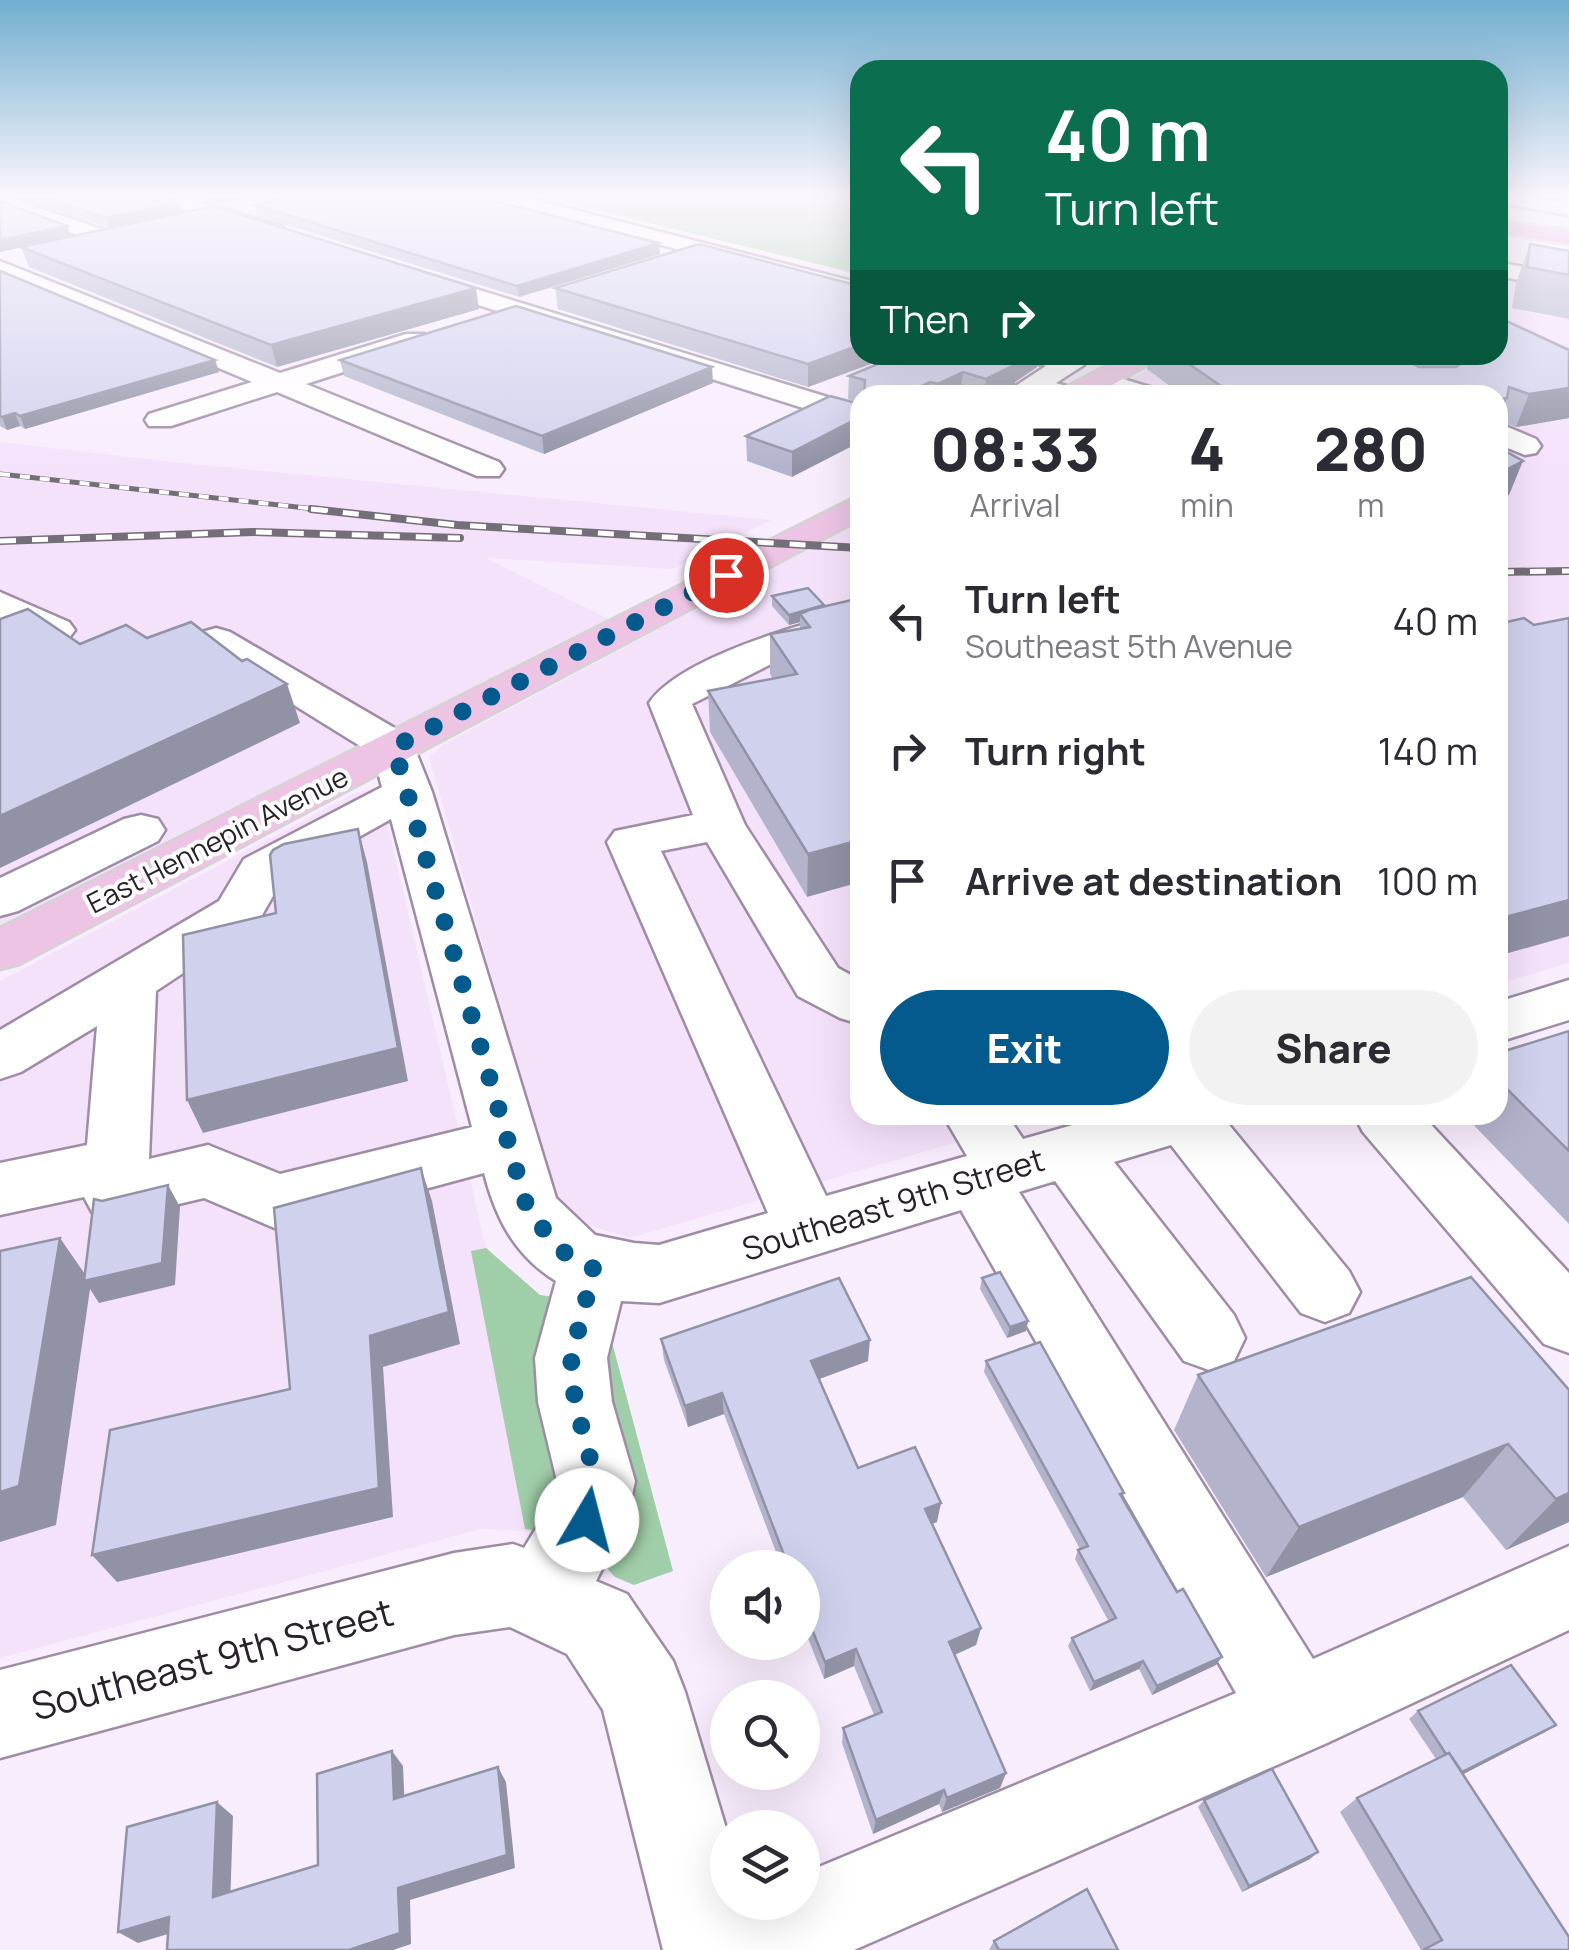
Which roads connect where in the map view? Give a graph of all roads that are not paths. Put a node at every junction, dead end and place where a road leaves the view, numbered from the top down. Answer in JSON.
{"nodes":[{"id":1,"x":50,"y":286,"type":"edge"},
{"id":2,"x":443,"y":286,"type":"edge"},
{"id":3,"x":549,"y":298,"type":"dead end"},
{"id":4,"x":515,"y":309,"type":"junction"},
{"id":5,"x":1068,"y":365,"type":"edge"},
{"id":6,"x":1122,"y":365,"type":"edge"},
{"id":7,"x":281,"y":382,"type":"junction"},
{"id":8,"x":849,"y":385,"type":"edge"},
{"id":9,"x":1031,"y":385,"type":"edge"},
{"id":10,"x":1086,"y":385,"type":"edge"},
{"id":11,"x":810,"y":401,"type":"junction"},
{"id":12,"x":850,"y":414,"type":"edge"},
{"id":13,"x":160,"y":420,"type":"dead end"},
{"id":14,"x":488,"y":469,"type":"dead end"},
{"id":15,"x":850,"y":511,"type":"edge"},
{"id":16,"x":0,"y":604,"type":"edge"},
{"id":17,"x":850,"y":624,"type":"edge"},
{"id":18,"x":55,"y":630,"type":"edge"},
{"id":19,"x":216,"y":640,"type":"edge"},
{"id":20,"x":401,"y":770,"type":"junction"},
{"id":21,"x":721,"y":825,"type":"junction"},
{"id":22,"x":142,"y":830,"type":"dead end"},
{"id":23,"x":10,"y":920,"type":"edge"},
{"id":24,"x":130,"y":982,"type":"junction"},
{"id":25,"x":850,"y":999,"type":"edge"},
{"id":26,"x":1569,"y":1000,"type":"edge"},
{"id":27,"x":1508,"y":1019,"type":"edge"},
{"id":28,"x":0,"y":1057,"type":"edge"},
{"id":29,"x":1144,"y":1125,"type":"edge"},
{"id":30,"x":1194,"y":1125,"type":"edge"},
{"id":31,"x":1394,"y":1125,"type":"edge"},
{"id":32,"x":510,"y":1142,"type":"junction"},
{"id":33,"x":1007,"y":1154,"type":"edge"},
{"id":34,"x":117,"y":1164,"type":"junction"},
{"id":35,"x":0,"y":1189,"type":"edge"},
{"id":36,"x":808,"y":1229,"type":"junction"},
{"id":37,"x":594,"y":1269,"type":"junction"},
{"id":38,"x":1325,"y":1292,"type":"dead end"},
{"id":39,"x":1569,"y":1322,"type":"edge"},
{"id":40,"x":1209,"y":1338,"type":"dead end"},
{"id":41,"x":1569,"y":1586,"type":"edge"},
{"id":42,"x":540,"y":1599,"type":"junction"},
{"id":43,"x":1296,"y":1712,"type":"junction"},
{"id":44,"x":0,"y":1714,"type":"edge"},
{"id":45,"x":712,"y":1950,"type":"edge"},
{"id":46,"x":740,"y":1950,"type":"edge"}],
"edges":[{"from":1,"to":7,"type":"street"},
{"from":2,"to":4,"type":"street"},
{"from":3,"to":4,"type":"street"},
{"from":4,"to":7,"type":"street"},
{"from":4,"to":11,"type":"street"},
{"from":5,"to":9,"type":"street"},
{"from":6,"to":10,"type":"main road"},
{"from":7,"to":13,"type":"street"},
{"from":7,"to":14,"type":"street"},
{"from":8,"to":11,"type":"street"},
{"from":11,"to":12,"type":"street"},
{"from":15,"to":20,"type":"main road","name":"East Hennepin Avenue"},
{"from":16,"to":18,"type":"street"},
{"from":17,"to":21,"type":"street"},
{"from":19,"to":20,"type":"street"},
{"from":20,"to":23,"type":"main road","name":"East Hennepin Avenue"},
{"from":20,"to":24,"type":"street"},
{"from":20,"to":32,"type":"street"},
{"from":21,"to":25,"type":"street"},
{"from":21,"to":36,"type":"street"},
{"from":22,"to":23,"type":"street"},
{"from":24,"to":28,"type":"street"},
{"from":24,"to":34,"type":"street"},
{"from":26,"to":27,"type":"street"},
{"from":29,"to":33,"type":"street","name":"Southeast 9th Street"},
{"from":30,"to":38,"type":"street"},
{"from":31,"to":39,"type":"street"},
{"from":32,"to":34,"type":"street"},
{"from":32,"to":37,"type":"street"},
{"from":33,"to":36,"type":"street","name":"Southeast 9th Street"},
{"from":33,"to":40,"type":"street"},
{"from":33,"to":43,"type":"street"},
{"from":34,"to":35,"type":"street"},
{"from":36,"to":37,"type":"street","name":"Southeast 9th Street"},
{"from":37,"to":42,"type":"street"},
{"from":41,"to":43,"type":"street"},
{"from":42,"to":44,"type":"street","name":"Southeast 9th Street"},
{"from":42,"to":45,"type":"street","name":"Southeast 9th Street"},
{"from":43,"to":46,"type":"street"}]}
